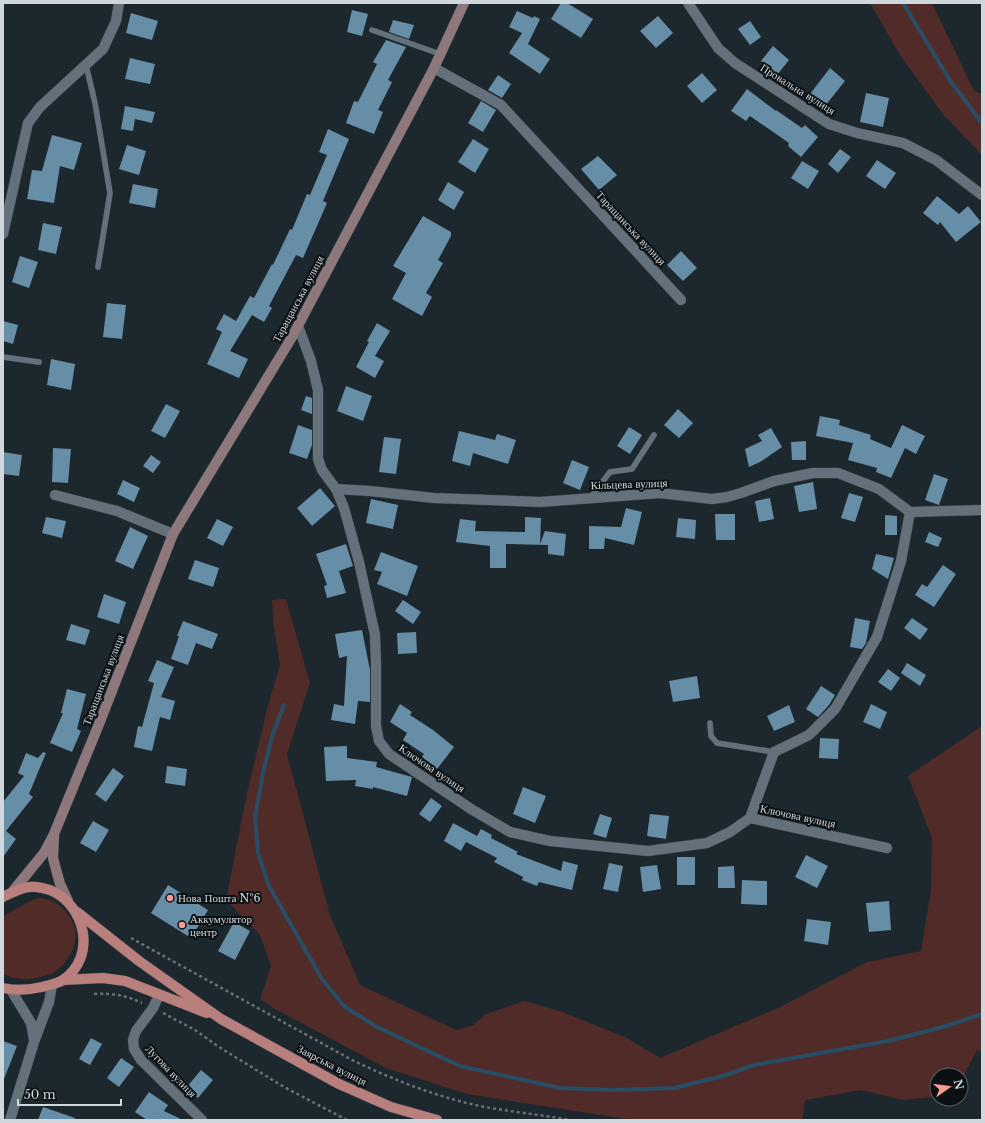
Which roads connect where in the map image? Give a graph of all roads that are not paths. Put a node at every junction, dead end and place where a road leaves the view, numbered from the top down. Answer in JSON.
{"nodes":[{"id":1,"x":119,"y":3,"type":"edge"},
{"id":2,"x":464,"y":3,"type":"edge"},
{"id":3,"x":688,"y":3,"type":"edge"},
{"id":4,"x":372,"y":30,"type":"dead end"},
{"id":5,"x":440,"y":54,"type":"junction"},
{"id":6,"x":86,"y":64,"type":"junction"},
{"id":7,"x":434,"y":68,"type":"junction"},
{"id":8,"x":982,"y":195,"type":"edge"},
{"id":9,"x":3,"y":234,"type":"edge"},
{"id":10,"x":98,"y":267,"type":"dead end"},
{"id":11,"x":682,"y":300,"type":"dead end"},
{"id":12,"x":298,"y":326,"type":"junction"},
{"id":13,"x":3,"y":357,"type":"edge"},
{"id":14,"x":39,"y":362,"type":"dead end"},
{"id":15,"x":654,"y":435,"type":"dead end"},
{"id":16,"x":336,"y":489,"type":"junction"},
{"id":17,"x":55,"y":495,"type":"dead end"},
{"id":18,"x":591,"y":497,"type":"junction"},
{"id":19,"x":982,"y":510,"type":"edge"},
{"id":20,"x":910,"y":512,"type":"junction"},
{"id":21,"x":173,"y":534,"type":"junction"},
{"id":22,"x":710,"y":723,"type":"dead end"},
{"id":23,"x":774,"y":752,"type":"junction"},
{"id":24,"x":750,"y":818,"type":"junction"},
{"id":25,"x":54,"y":834,"type":"junction"},
{"id":26,"x":887,"y":848,"type":"dead end"},
{"id":27,"x":13,"y":892,"type":"junction"},
{"id":28,"x":3,"y":897,"type":"edge"},
{"id":29,"x":68,"y":901,"type":"junction"},
{"id":30,"x":76,"y":912,"type":"junction"},
{"id":31,"x":62,"y":980,"type":"junction"},
{"id":32,"x":52,"y":985,"type":"junction"},
{"id":33,"x":7,"y":989,"type":"edge"},
{"id":34,"x":160,"y":995,"type":"junction"},
{"id":35,"x":221,"y":1019,"type":"junction"},
{"id":36,"x":34,"y":1042,"type":"junction"},
{"id":37,"x":10,"y":1120,"type":"edge"},
{"id":38,"x":202,"y":1120,"type":"edge"},
{"id":39,"x":437,"y":1120,"type":"edge"}],
"edges":[{"from":1,"to":6,"type":"street"},
{"from":2,"to":5,"type":"main road","name":"Таращанська вулиця"},
{"from":3,"to":8,"type":"street","name":"Провальна вулиця"},
{"from":4,"to":5,"type":"lane"},
{"from":5,"to":7,"type":"main road","name":"Таращанська вулиця"},
{"from":6,"to":9,"type":"street"},
{"from":6,"to":10,"type":"lane"},
{"from":7,"to":11,"type":"street","name":"Таращанська вулиця"},
{"from":7,"to":12,"type":"main road","name":"Таращанська вулиця"},
{"from":12,"to":16,"type":"street","name":"Ключова вулиця"},
{"from":12,"to":21,"type":"main road","name":"Таращанська вулиця"},
{"from":13,"to":14,"type":"lane"},
{"from":15,"to":18,"type":"lane"},
{"from":16,"to":18,"type":"street","name":"Кільцева вулиця"},
{"from":16,"to":24,"type":"street","name":"Ключова вулиця"},
{"from":17,"to":21,"type":"street"},
{"from":18,"to":20,"type":"street","name":"Кільцева вулиця"},
{"from":19,"to":20,"type":"street"},
{"from":20,"to":23,"type":"street"},
{"from":21,"to":25,"type":"main road","name":"Таращанська вулиця"},
{"from":22,"to":23,"type":"lane"},
{"from":23,"to":24,"type":"street"},
{"from":24,"to":26,"type":"street","name":"Ключова вулиця"},
{"from":25,"to":27,"type":"main road","name":"Таращанська вулиця"},
{"from":25,"to":29,"type":"main road","name":"Таращанська вулиця"},
{"from":27,"to":28,"type":"main road"},
{"from":27,"to":29,"type":"main road"},
{"from":29,"to":30,"type":"main road"},
{"from":30,"to":31,"type":"main road"},
{"from":30,"to":35,"type":"main road","name":"Заярська вулиця"},
{"from":31,"to":32,"type":"main road"},
{"from":31,"to":34,"type":"main road","name":"Заярська вулиця"},
{"from":32,"to":33,"type":"main road"},
{"from":32,"to":36,"type":"street"},
{"from":33,"to":36,"type":"street"},
{"from":34,"to":35,"type":"main road","name":"Заярська вулиця"},
{"from":34,"to":38,"type":"street","name":"Лугова вулиця"},
{"from":35,"to":39,"type":"main road","name":"Заярська вулиця"},
{"from":36,"to":37,"type":"street"}]}
